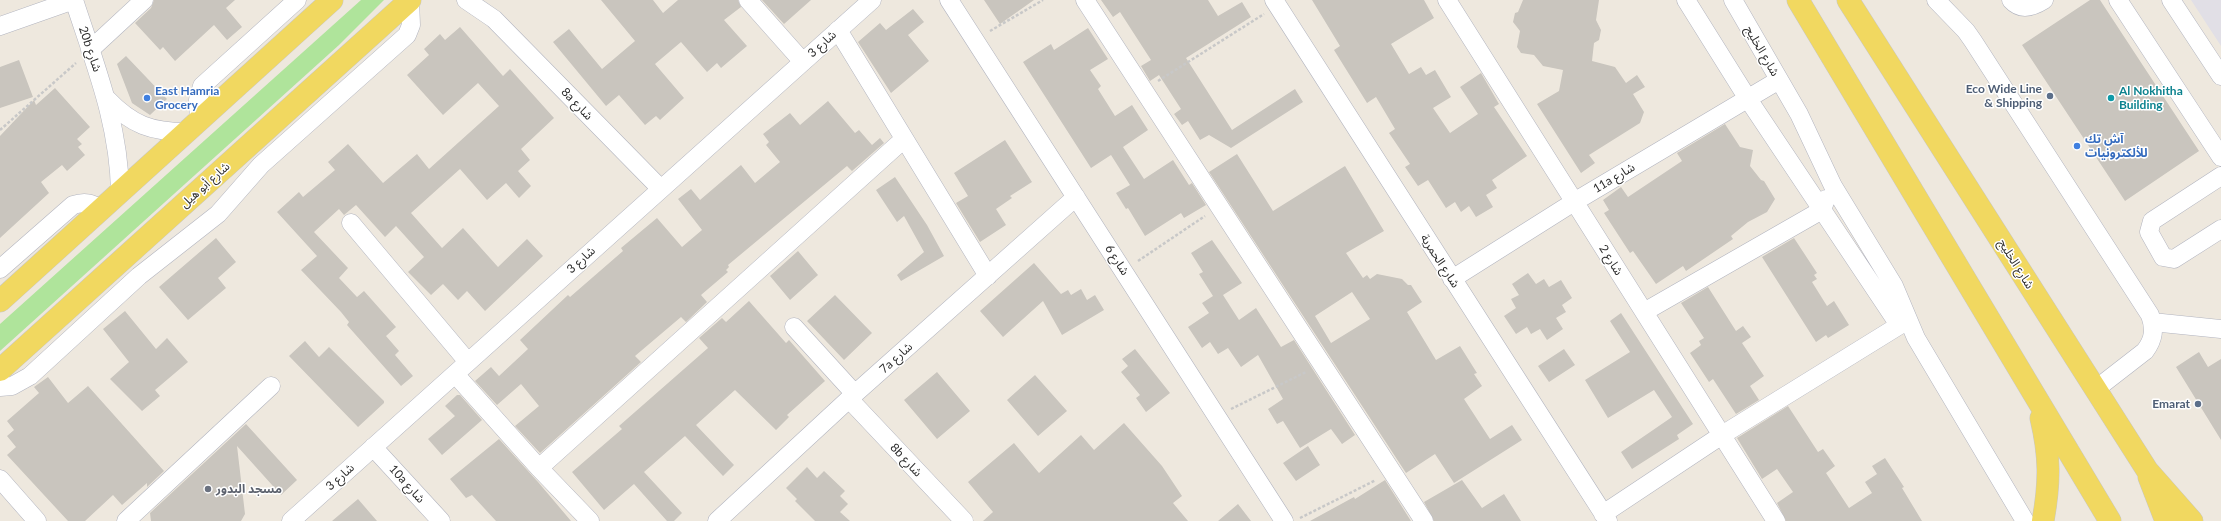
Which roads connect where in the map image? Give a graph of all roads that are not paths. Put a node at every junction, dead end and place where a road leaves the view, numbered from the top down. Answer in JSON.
{"nodes":[{"id":1,"x":74,"y":0,"type":"edge"},
{"id":2,"x":144,"y":0,"type":"edge"},
{"id":3,"x":297,"y":0,"type":"edge"},
{"id":4,"x":332,"y":0,"type":"edge"},
{"id":5,"x":410,"y":0,"type":"edge"},
{"id":6,"x":466,"y":0,"type":"edge"},
{"id":7,"x":488,"y":0,"type":"edge"},
{"id":8,"x":748,"y":0,"type":"edge"},
{"id":9,"x":872,"y":0,"type":"edge"},
{"id":10,"x":949,"y":0,"type":"edge"},
{"id":11,"x":1085,"y":0,"type":"edge"},
{"id":12,"x":1447,"y":0,"type":"edge"},
{"id":13,"x":1686,"y":0,"type":"edge"},
{"id":14,"x":1733,"y":0,"type":"edge"},
{"id":15,"x":1798,"y":0,"type":"edge"},
{"id":16,"x":1848,"y":0,"type":"edge"},
{"id":17,"x":1936,"y":0,"type":"edge"},
{"id":18,"x":2011,"y":0,"type":"edge"},
{"id":19,"x":2044,"y":0,"type":"edge"},
{"id":20,"x":2118,"y":0,"type":"edge"},
{"id":21,"x":2171,"y":0,"type":"edge"},
{"id":22,"x":1276,"y":3,"type":"edge"},
{"id":23,"x":494,"y":19,"type":"junction"},
{"id":24,"x":0,"y":26,"type":"edge"},
{"id":25,"x":838,"y":30,"type":"junction"},
{"id":26,"x":90,"y":50,"type":"junction"},
{"id":27,"x":803,"y":62,"type":"junction"},
{"id":28,"x":2221,"y":76,"type":"edge"},
{"id":29,"x":1779,"y":80,"type":"junction"},
{"id":30,"x":107,"y":98,"type":"junction"},
{"id":31,"x":1748,"y":99,"type":"junction"},
{"id":32,"x":193,"y":127,"type":"junction"},
{"id":33,"x":904,"y":138,"type":"junction"},
{"id":34,"x":2221,"y":157,"type":"edge"},
{"id":35,"x":2221,"y":176,"type":"edge"},
{"id":36,"x":1833,"y":186,"type":"junction"},
{"id":37,"x":661,"y":189,"type":"junction"},
{"id":38,"x":120,"y":192,"type":"junction"},
{"id":39,"x":1076,"y":197,"type":"junction"},
{"id":40,"x":1574,"y":202,"type":"junction"},
{"id":41,"x":102,"y":209,"type":"junction"},
{"id":42,"x":1822,"y":210,"type":"junction"},
{"id":43,"x":351,"y":224,"type":"dead end"},
{"id":44,"x":2221,"y":230,"type":"edge"},
{"id":45,"x":0,"y":269,"type":"edge"},
{"id":46,"x":988,"y":276,"type":"junction"},
{"id":47,"x":1887,"y":276,"type":"junction"},
{"id":48,"x":1452,"y":279,"type":"junction"},
{"id":49,"x":1872,"y":286,"type":"junction"},
{"id":50,"x":0,"y":301,"type":"edge"},
{"id":51,"x":1644,"y":312,"type":"junction"},
{"id":52,"x":1904,"y":322,"type":"junction"},
{"id":53,"x":2152,"y":322,"type":"junction"},
{"id":54,"x":794,"y":327,"type":"dead end"},
{"id":55,"x":2221,"y":330,"type":"edge"},
{"id":56,"x":462,"y":368,"type":"junction"},
{"id":57,"x":0,"y":370,"type":"edge"},
{"id":58,"x":271,"y":386,"type":"dead end"},
{"id":59,"x":0,"y":387,"type":"edge"},
{"id":60,"x":2096,"y":389,"type":"junction"},
{"id":61,"x":852,"y":397,"type":"junction"},
{"id":62,"x":2036,"y":397,"type":"junction"},
{"id":63,"x":1722,"y":435,"type":"junction"},
{"id":64,"x":373,"y":447,"type":"junction"},
{"id":65,"x":539,"y":468,"type":"junction"},
{"id":66,"x":2147,"y":470,"type":"junction"},
{"id":67,"x":0,"y":479,"type":"edge"},
{"id":68,"x":1605,"y":518,"type":"edge"},
{"id":69,"x":37,"y":521,"type":"edge"},
{"id":70,"x":126,"y":521,"type":"edge"},
{"id":71,"x":291,"y":521,"type":"edge"},
{"id":72,"x":441,"y":521,"type":"edge"},
{"id":73,"x":590,"y":521,"type":"edge"},
{"id":74,"x":717,"y":521,"type":"edge"},
{"id":75,"x":964,"y":521,"type":"edge"},
{"id":76,"x":1284,"y":521,"type":"edge"},
{"id":77,"x":1424,"y":521,"type":"edge"},
{"id":78,"x":1776,"y":521,"type":"edge"},
{"id":79,"x":2025,"y":521,"type":"edge"},
{"id":80,"x":2043,"y":521,"type":"edge"},
{"id":81,"x":2110,"y":521,"type":"edge"},
{"id":82,"x":2166,"y":521,"type":"edge"},
{"id":83,"x":2192,"y":521,"type":"edge"}],
"edges":[{"from":1,"to":24,"type":"street"},
{"from":1,"to":26,"type":"street","name":"20b شارع"},
{"from":2,"to":26,"type":"street"},
{"from":3,"to":32,"type":"street"},
{"from":4,"to":32,"type":"main road"},
{"from":5,"to":57,"type":"main road","name":"شارع أبو هيل"},
{"from":5,"to":59,"type":"street"},
{"from":6,"to":23,"type":"street","name":"8a شارع"},
{"from":7,"to":23,"type":"street","name":"8a شارع"},
{"from":8,"to":27,"type":"street"},
{"from":9,"to":25,"type":"street","name":"شارع 3"},
{"from":10,"to":39,"type":"street","name":"شارع 6"},
{"from":11,"to":77,"type":"street"},
{"from":12,"to":40,"type":"street","name":"شارع 2"},
{"from":13,"to":31,"type":"street"},
{"from":14,"to":29,"type":"street","name":"شارع الخليج"},
{"from":15,"to":62,"type":"main road"},
{"from":16,"to":60,"type":"main road","name":"شارع الخليج"},
{"from":17,"to":53,"type":"street"},
{"from":18,"to":19,"type":"street"},
{"from":20,"to":34,"type":"street"},
{"from":21,"to":28,"type":"street"},
{"from":22,"to":48,"type":"street","name":"شارع الحمرية"},
{"from":23,"to":37,"type":"street","name":"8a شارع"},
{"from":25,"to":27,"type":"street","name":"شارع 3"},
{"from":25,"to":33,"type":"street"},
{"from":26,"to":30,"type":"street","name":"20b شارع"},
{"from":27,"to":37,"type":"street","name":"شارع 3"},
{"from":29,"to":31,"type":"street","name":"11a شارع"},
{"from":29,"to":36,"type":"street","name":"شارع الخليج"},
{"from":30,"to":32,"type":"street","name":"20b شارع"},
{"from":30,"to":38,"type":"street","name":"20b شارع"},
{"from":31,"to":40,"type":"street","name":"11a شارع"},
{"from":31,"to":42,"type":"street"},
{"from":32,"to":38,"type":"main road"},
{"from":33,"to":46,"type":"street"},
{"from":33,"to":65,"type":"street"},
{"from":35,"to":44,"type":"street"},
{"from":36,"to":42,"type":"street"},
{"from":36,"to":47,"type":"street","name":"شارع الخليج"},
{"from":37,"to":56,"type":"street","name":"شارع 3"},
{"from":38,"to":41,"type":"main road"},
{"from":39,"to":46,"type":"street","name":"7a شارع"},
{"from":39,"to":76,"type":"street","name":"شارع 6"},
{"from":40,"to":48,"type":"street","name":"11a شارع"},
{"from":40,"to":51,"type":"street","name":"شارع 2"},
{"from":41,"to":45,"type":"street"},
{"from":41,"to":50,"type":"main road"},
{"from":42,"to":49,"type":"street"},
{"from":42,"to":51,"type":"street"},
{"from":43,"to":56,"type":"street"},
{"from":46,"to":61,"type":"street","name":"7a شارع"},
{"from":47,"to":49,"type":"street"},
{"from":47,"to":52,"type":"street","name":"شارع الخليج"},
{"from":48,"to":68,"type":"street","name":"شارع الحمرية"},
{"from":49,"to":52,"type":"street"},
{"from":51,"to":63,"type":"street","name":"شارع 2"},
{"from":52,"to":63,"type":"street"},
{"from":52,"to":79,"type":"street","name":"شارع الخليج"},
{"from":53,"to":55,"type":"street"},
{"from":53,"to":60,"type":"street"},
{"from":54,"to":61,"type":"street","name":"8b شارع"},
{"from":56,"to":64,"type":"street","name":"شارع 3"},
{"from":56,"to":65,"type":"street"},
{"from":58,"to":70,"type":"street"},
{"from":60,"to":66,"type":"main road","name":"شارع الخليج"},
{"from":61,"to":74,"type":"street","name":"7a شارع"},
{"from":61,"to":75,"type":"street","name":"8b شارع"},
{"from":62,"to":80,"type":"main road"},
{"from":62,"to":81,"type":"main road"},
{"from":63,"to":68,"type":"street"},
{"from":63,"to":78,"type":"street","name":"شارع 2"},
{"from":64,"to":71,"type":"street","name":"شارع 3"},
{"from":64,"to":72,"type":"street","name":"10a شارع"},
{"from":65,"to":73,"type":"street"},
{"from":66,"to":82,"type":"main road"},
{"from":66,"to":83,"type":"main road","name":"شارع الخليج"},
{"from":67,"to":69,"type":"street"}]}
